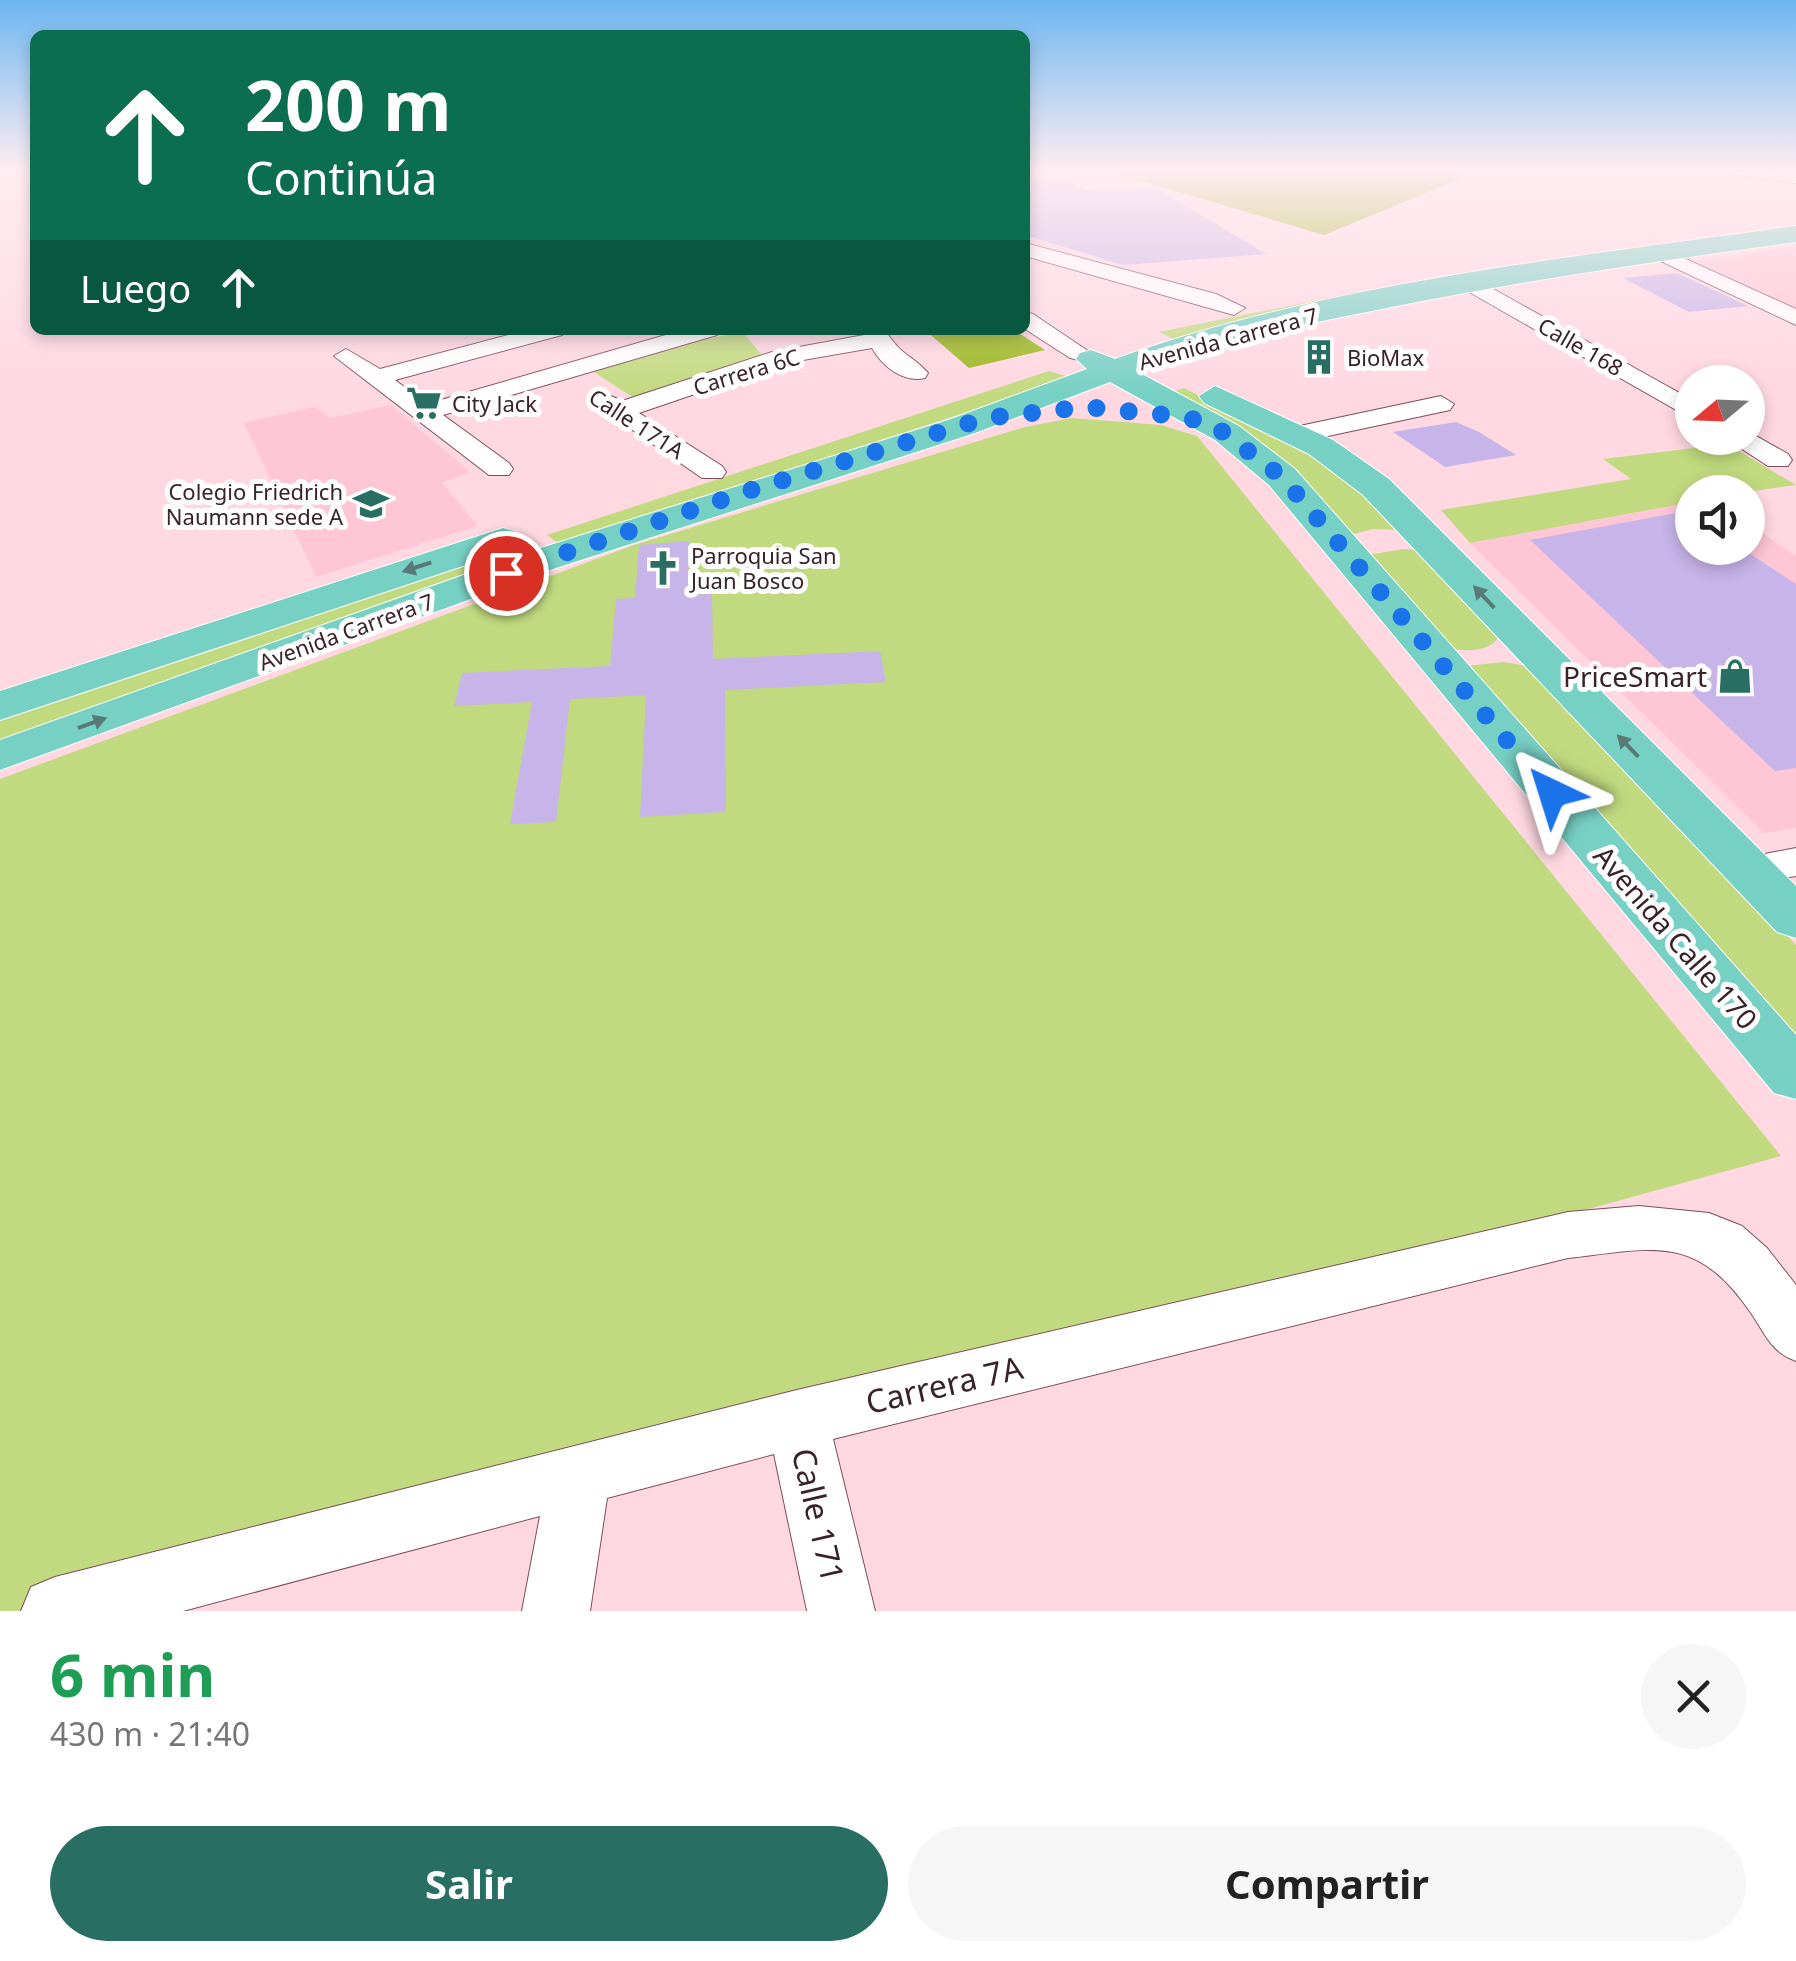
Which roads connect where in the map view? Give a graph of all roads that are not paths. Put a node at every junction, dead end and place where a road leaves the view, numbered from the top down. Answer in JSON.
{"nodes":[{"id":1,"x":1622,"y":244,"type":"edge"},
{"id":2,"x":1717,"y":244,"type":"edge"},
{"id":3,"x":1030,"y":251,"type":"edge"},
{"id":4,"x":1657,"y":252,"type":"junction"},
{"id":5,"x":1470,"y":283,"type":"junction"},
{"id":6,"x":1380,"y":291,"type":"junction"},
{"id":7,"x":1234,"y":308,"type":"junction"},
{"id":8,"x":1796,"y":318,"type":"edge"},
{"id":9,"x":1030,"y":320,"type":"edge"},
{"id":10,"x":535,"y":335,"type":"edge"},
{"id":11,"x":692,"y":335,"type":"edge"},
{"id":12,"x":874,"y":335,"type":"edge"},
{"id":13,"x":346,"y":356,"type":"dead end"},
{"id":14,"x":1109,"y":356,"type":"junction"},
{"id":15,"x":561,"y":373,"type":"junction"},
{"id":16,"x":916,"y":373,"type":"dead end"},
{"id":17,"x":376,"y":378,"type":"junction"},
{"id":18,"x":1675,"y":400,"type":"edge"},
{"id":19,"x":1440,"y":404,"type":"dead end"},
{"id":20,"x":618,"y":411,"type":"junction"},
{"id":21,"x":423,"y":413,"type":"junction"},
{"id":22,"x":986,"y":418,"type":"junction"},
{"id":23,"x":1211,"y":423,"type":"junction"},
{"id":24,"x":1295,"y":435,"type":"junction"},
{"id":25,"x":1765,"y":453,"type":"edge"},
{"id":26,"x":1778,"y":460,"type":"dead end"},
{"id":27,"x":499,"y":469,"type":"dead end"},
{"id":28,"x":712,"y":472,"type":"junction"},
{"id":29,"x":1434,"y":544,"type":"junction"},
{"id":30,"x":526,"y":549,"type":"junction"},
{"id":31,"x":1346,"y":550,"type":"junction"},
{"id":32,"x":1533,"y":649,"type":"junction"},
{"id":33,"x":1437,"y":660,"type":"junction"},
{"id":34,"x":0,"y":706,"type":"edge"},
{"id":35,"x":0,"y":756,"type":"edge"},
{"id":36,"x":1772,"y":866,"type":"edge"},
{"id":37,"x":1796,"y":918,"type":"edge"},
{"id":38,"x":1796,"y":1076,"type":"edge"},
{"id":39,"x":1796,"y":1335,"type":"edge"},
{"id":40,"x":797,"y":1419,"type":"junction"},
{"id":41,"x":579,"y":1477,"type":"junction"},
{"id":42,"x":54,"y":1611,"type":"edge"},
{"id":43,"x":556,"y":1611,"type":"edge"},
{"id":44,"x":841,"y":1611,"type":"edge"}],
"edges":[{"from":1,"to":6,"type":"main road","name":"Avenida Carrera 7"},
{"from":2,"to":4,"type":"main road","name":"Avenida Carrera 7"},
{"from":3,"to":7,"type":"street"},
{"from":4,"to":5,"type":"main road","name":"Avenida Carrera 7"},
{"from":4,"to":8,"type":"street"},
{"from":5,"to":6,"type":"main road","name":"Avenida Carrera 7"},
{"from":5,"to":18,"type":"street","name":"Calle 168"},
{"from":6,"to":7,"type":"main road","name":"Avenida Carrera 7"},
{"from":6,"to":14,"type":"main road","name":"Avenida Carrera 7"},
{"from":7,"to":14,"type":"main road","name":"Avenida Carrera 7"},
{"from":9,"to":14,"type":"street"},
{"from":10,"to":17,"type":"street"},
{"from":11,"to":15,"type":"street"},
{"from":12,"to":16,"type":"street"},
{"from":12,"to":20,"type":"street","name":"Carrera 6C"},
{"from":13,"to":17,"type":"street"},
{"from":14,"to":22,"type":"main road","name":"Avenida Carrera 7"},
{"from":14,"to":23,"type":"main road","name":"Avenida Calle 170"},
{"from":14,"to":24,"type":"main road"},
{"from":14,"to":28,"type":"main road","name":"Avenida Carrera 7"},
{"from":15,"to":20,"type":"street","name":"Calle 171A"},
{"from":15,"to":21,"type":"street"},
{"from":17,"to":21,"type":"street"},
{"from":19,"to":24,"type":"street"},
{"from":20,"to":28,"type":"street","name":"Calle 171A"},
{"from":21,"to":27,"type":"street"},
{"from":22,"to":23,"type":"main road"},
{"from":22,"to":30,"type":"main road","name":"Avenida Carrera 7"},
{"from":23,"to":31,"type":"main road","name":"Avenida Calle 170"},
{"from":24,"to":29,"type":"main road"},
{"from":25,"to":26,"type":"street"},
{"from":28,"to":30,"type":"main road","name":"Avenida Carrera 7"},
{"from":29,"to":31,"type":"main road"},
{"from":32,"to":29,"type":"main road","one_way":true},
{"from":30,"to":34,"type":"main road","name":"Avenida Carrera 7","one_way":true},
{"from":35,"to":30,"type":"main road","name":"Avenida Carrera 7","one_way":true},
{"from":31,"to":33,"type":"main road","name":"Avenida Calle 170"},
{"from":32,"to":33,"type":"main road"},
{"from":36,"to":32,"type":"main road","one_way":true},
{"from":33,"to":38,"type":"main road","name":"Avenida Calle 170"},
{"from":36,"to":37,"type":"main road"},
{"from":39,"to":40,"type":"street","name":"Carrera 7A"},
{"from":40,"to":41,"type":"street","name":"Carrera 7A"},
{"from":40,"to":44,"type":"street","name":"Calle 171"},
{"from":41,"to":42,"type":"street","name":"Carrera 7A"},
{"from":41,"to":43,"type":"street"}]}
